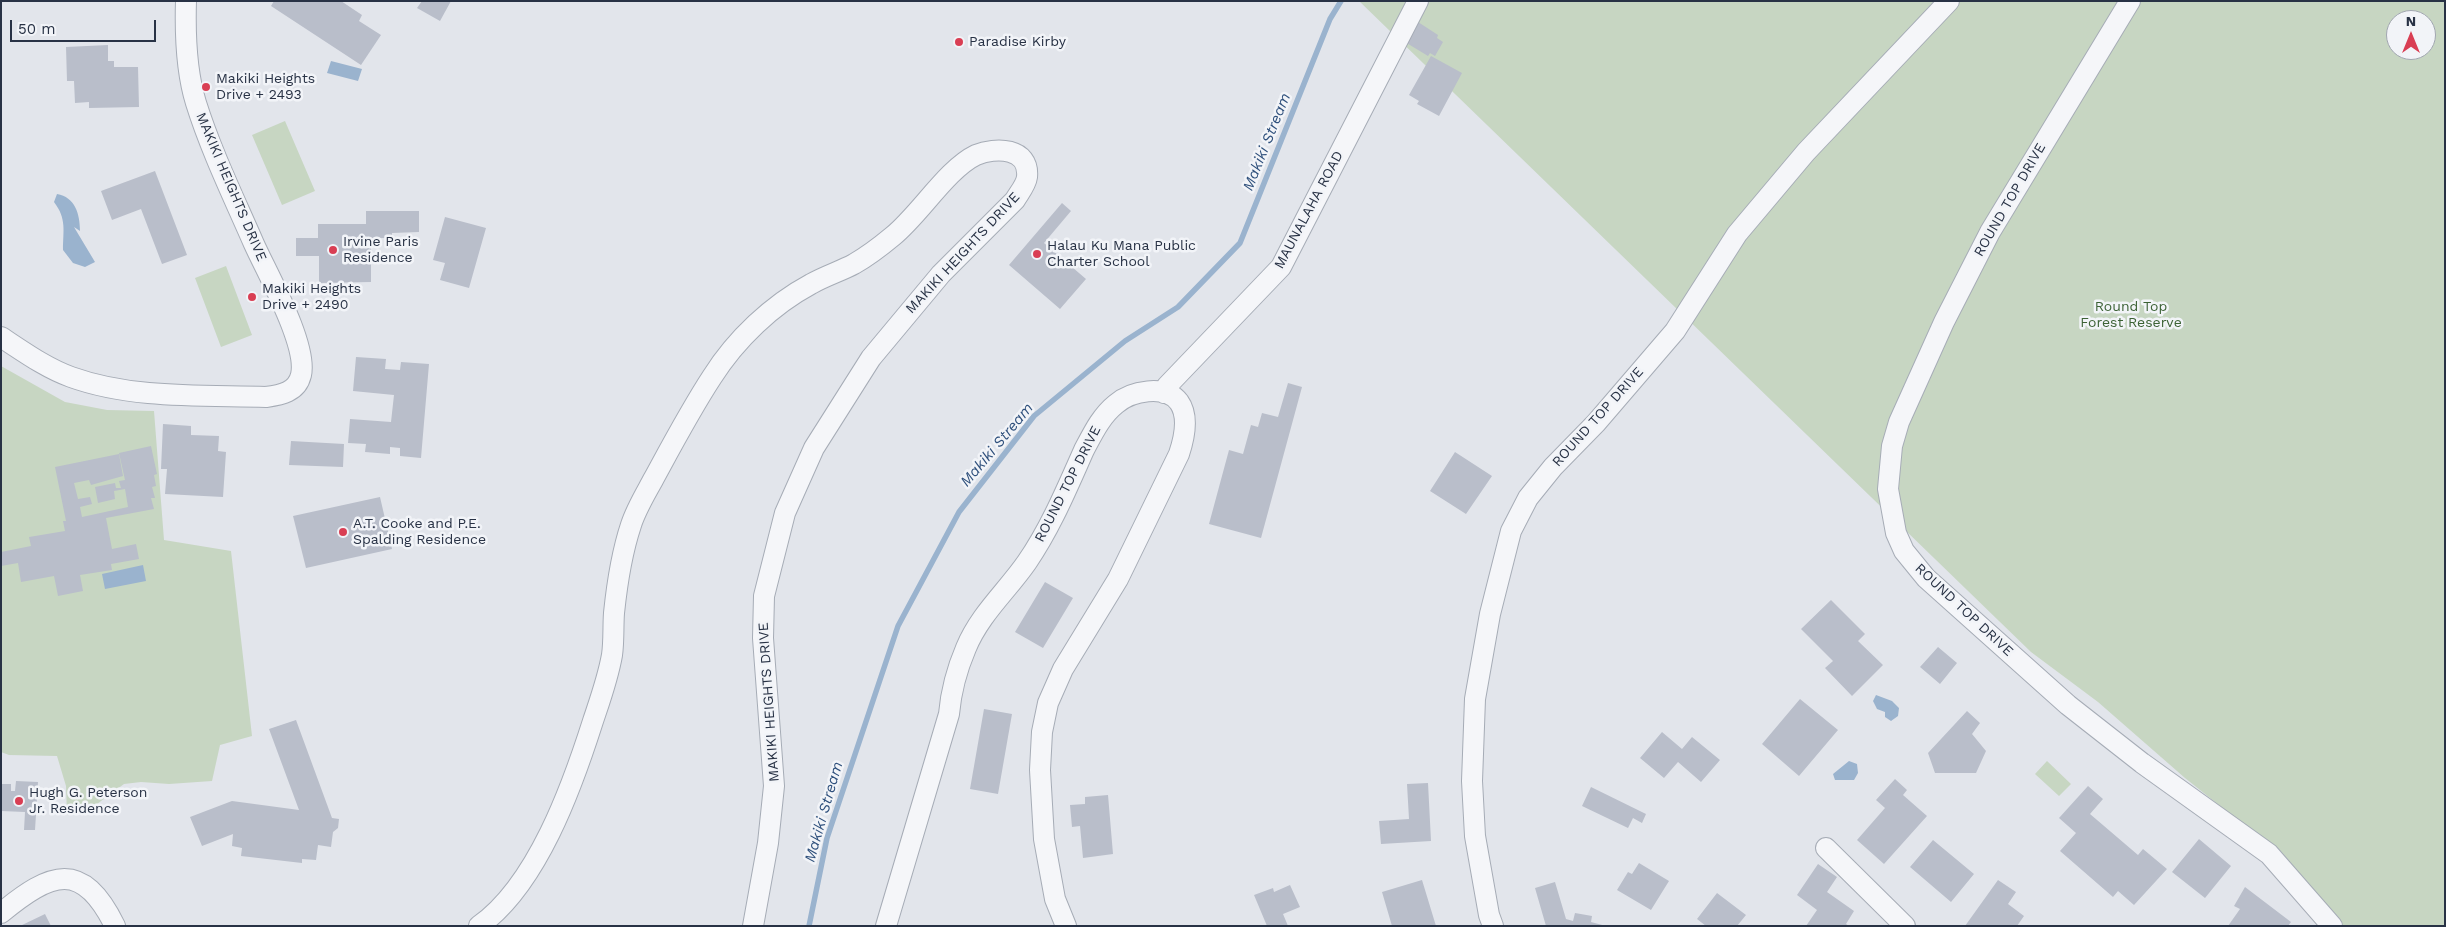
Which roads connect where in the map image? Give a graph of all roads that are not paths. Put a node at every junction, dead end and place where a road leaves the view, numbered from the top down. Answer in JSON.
{"nodes":[{"id":1,"x":186,"y":1,"type":"edge"},
{"id":2,"x":1418,"y":1,"type":"edge"},
{"id":3,"x":1948,"y":1,"type":"edge"},
{"id":4,"x":2130,"y":1,"type":"edge"},
{"id":5,"x":1,"y":337,"type":"edge"},
{"id":6,"x":1164,"y":393,"type":"junction"},
{"id":7,"x":1826,"y":848,"type":"dead end"},
{"id":8,"x":1,"y":913,"type":"edge"},
{"id":9,"x":115,"y":926,"type":"edge"},
{"id":10,"x":479,"y":926,"type":"edge"},
{"id":11,"x":753,"y":926,"type":"edge"},
{"id":12,"x":886,"y":926,"type":"edge"},
{"id":13,"x":1066,"y":926,"type":"edge"},
{"id":14,"x":1493,"y":926,"type":"edge"},
{"id":15,"x":1905,"y":926,"type":"edge"},
{"id":16,"x":2332,"y":926,"type":"edge"}],
"edges":[{"from":1,"to":5,"type":"street","name":"MAKIKI HEIGHTS DRIVE"},
{"from":2,"to":6,"type":"street","name":"MAUNALAHA ROAD"},
{"from":3,"to":14,"type":"street","name":"ROUND TOP DRIVE"},
{"from":4,"to":16,"type":"street","name":"ROUND TOP DRIVE"},
{"from":6,"to":12,"type":"street","name":"ROUND TOP DRIVE"},
{"from":6,"to":13,"type":"street"},
{"from":7,"to":15,"type":"street"},
{"from":8,"to":9,"type":"street"},
{"from":10,"to":11,"type":"street","name":"MAKIKI HEIGHTS DRIVE"}]}
